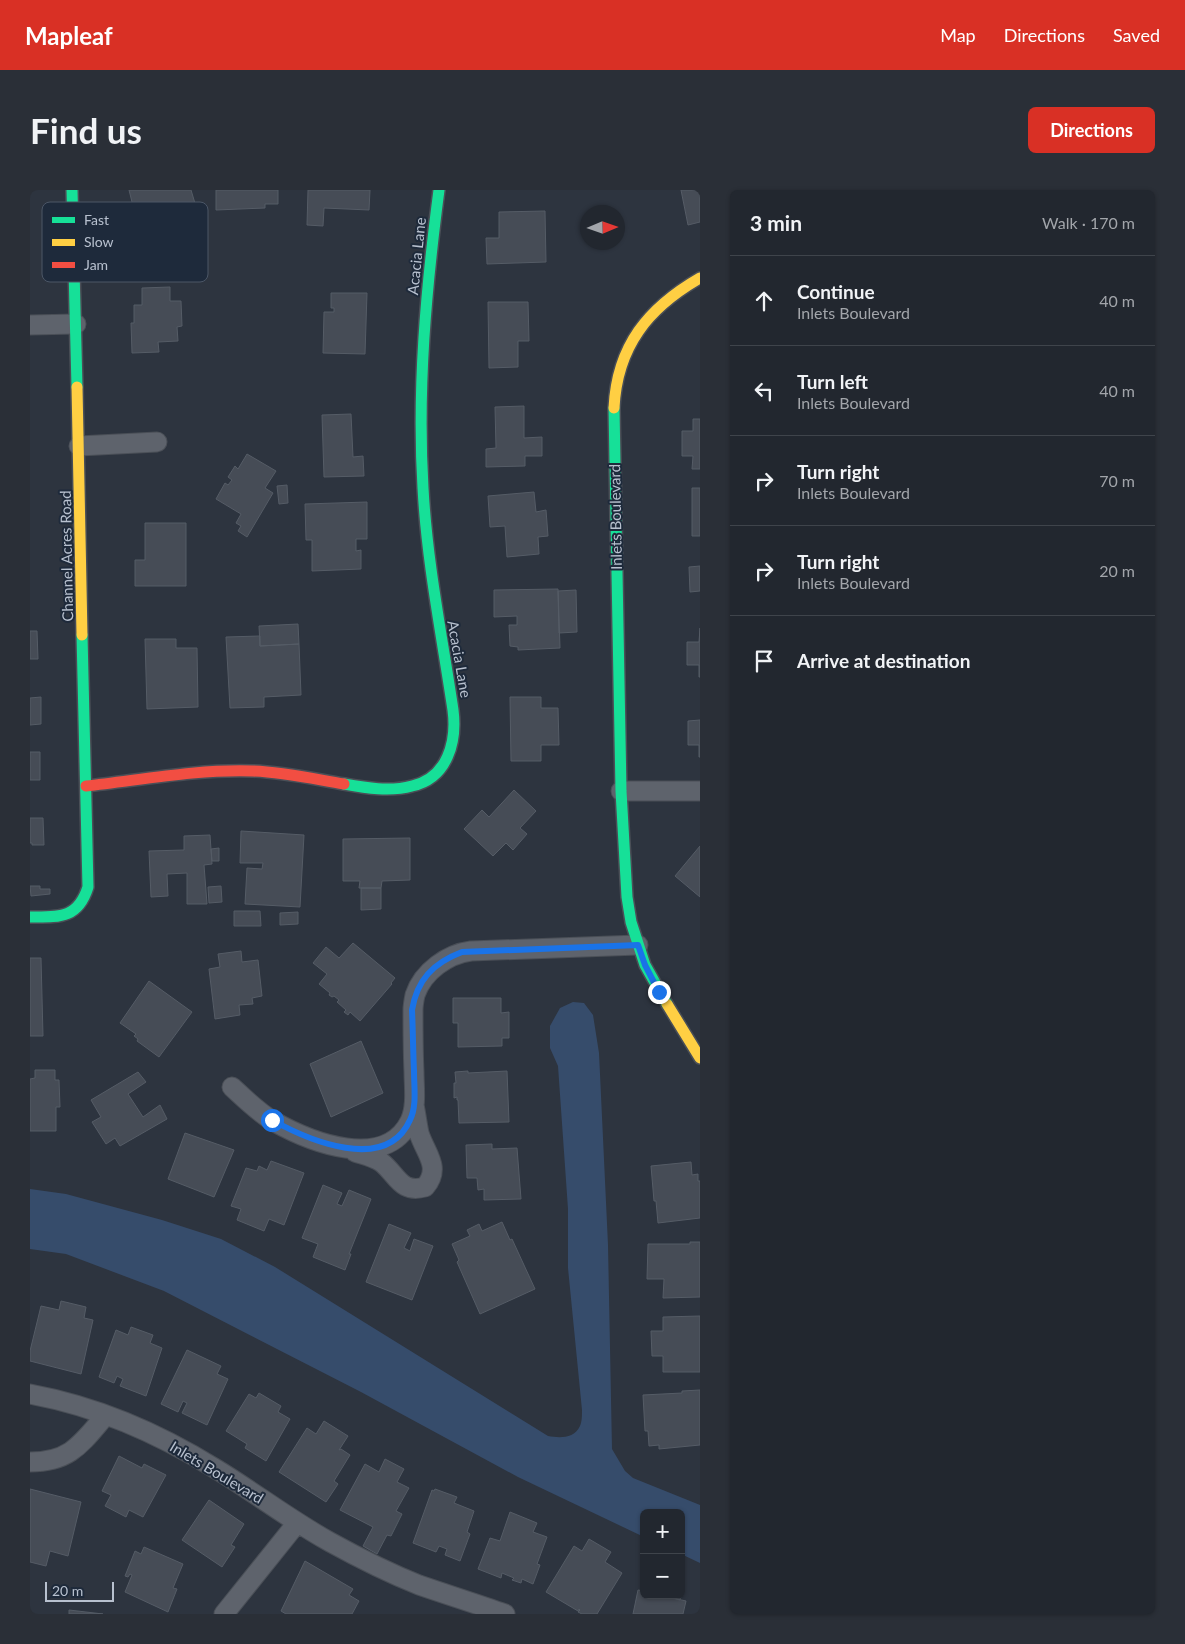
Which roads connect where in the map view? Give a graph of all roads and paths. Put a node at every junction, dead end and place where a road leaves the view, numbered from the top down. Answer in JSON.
{"nodes":[{"id":1,"x":439,"y":190,"type":"edge"},
{"id":2,"x":700,"y":278,"type":"edge"},
{"id":3,"x":75,"y":282,"type":"edge"},
{"id":4,"x":76,"y":324,"type":"junction"},
{"id":5,"x":30,"y":326,"type":"edge"},
{"id":6,"x":157,"y":442,"type":"dead end"},
{"id":7,"x":79,"y":446,"type":"junction"},
{"id":8,"x":86,"y":786,"type":"junction"},
{"id":9,"x":621,"y":791,"type":"junction"},
{"id":10,"x":700,"y":791,"type":"edge"},
{"id":11,"x":30,"y":917,"type":"edge"},
{"id":12,"x":638,"y":945,"type":"junction"},
{"id":13,"x":700,"y":1058,"type":"edge"},
{"id":14,"x":232,"y":1087,"type":"dead end"},
{"id":15,"x":414,"y":1104,"type":"junction"},
{"id":16,"x":338,"y":1147,"type":"junction"},
{"id":17,"x":30,"y":1394,"type":"edge"},
{"id":18,"x":105,"y":1416,"type":"junction"},
{"id":19,"x":30,"y":1462,"type":"edge"},
{"id":20,"x":297,"y":1523,"type":"junction"},
{"id":21,"x":482,"y":1610,"type":"edge"},
{"id":22,"x":224,"y":1614,"type":"edge"},
{"id":23,"x":506,"y":1614,"type":"edge"}],
"edges":[{"from":1,"to":8,"type":"street","name":"Acacia Lane"},
{"from":2,"to":9,"type":"street","name":"Inlets Boulevard"},
{"from":3,"to":4,"type":"street","name":"Channel Acres Road"},
{"from":4,"to":5,"type":"street"},
{"from":4,"to":7,"type":"street","name":"Channel Acres Road"},
{"from":6,"to":7,"type":"street"},
{"from":7,"to":8,"type":"street","name":"Channel Acres Road"},
{"from":8,"to":11,"type":"street","name":"Channel Acres Road"},
{"from":9,"to":10,"type":"street"},
{"from":9,"to":12,"type":"street","name":"Inlets Boulevard"},
{"from":12,"to":13,"type":"street","name":"Inlets Boulevard"},
{"from":12,"to":15,"type":"street"},
{"from":14,"to":16,"type":"street"},
{"from":15,"to":16,"type":"street"},
{"from":15,"to":16,"type":"street"},
{"from":17,"to":18,"type":"street","name":"Inlets Boulevard"},
{"from":18,"to":19,"type":"street"},
{"from":18,"to":20,"type":"street","name":"Inlets Boulevard"},
{"from":20,"to":21,"type":"street","name":"Inlets Boulevard"},
{"from":20,"to":22,"type":"street"},
{"from":21,"to":23,"type":"street","name":"Inlets Boulevard"}]}
